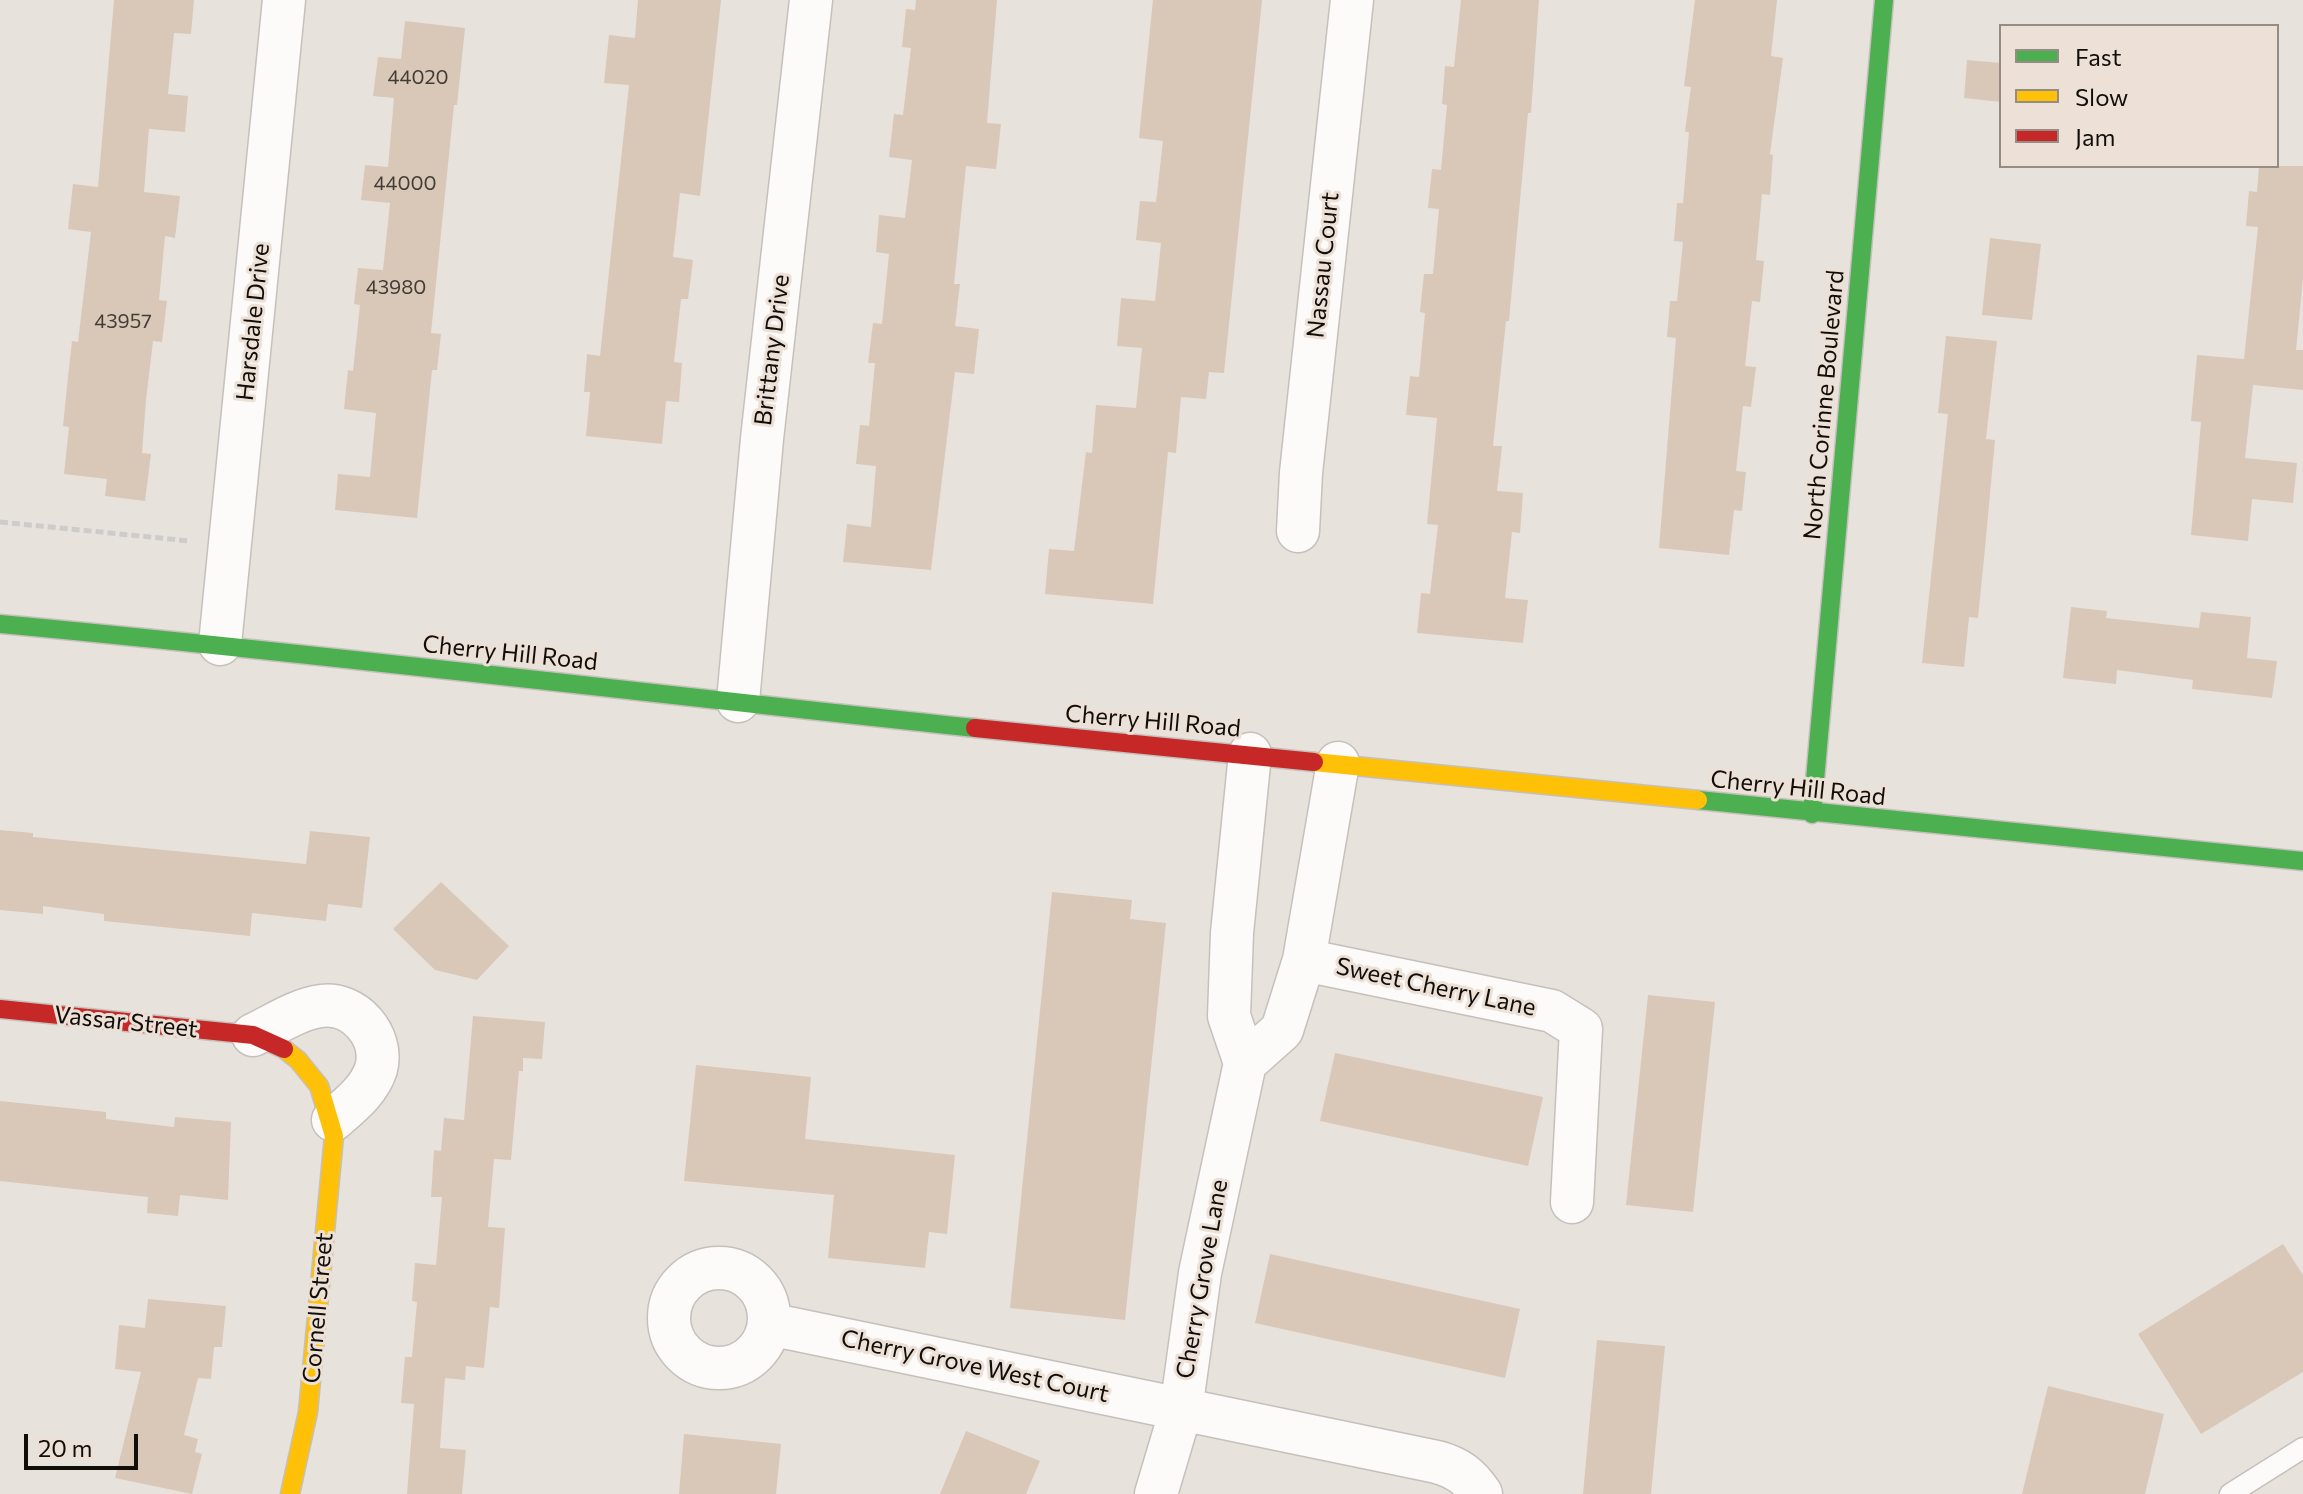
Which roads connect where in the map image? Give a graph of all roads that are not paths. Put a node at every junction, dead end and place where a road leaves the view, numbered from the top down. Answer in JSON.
{"nodes":[{"id":1,"x":284,"y":0,"type":"edge"},
{"id":2,"x":811,"y":0,"type":"edge"},
{"id":3,"x":1352,"y":0,"type":"edge"},
{"id":4,"x":1884,"y":0,"type":"edge"},
{"id":5,"x":1298,"y":531,"type":"dead end"},
{"id":6,"x":0,"y":624,"type":"edge"},
{"id":7,"x":220,"y":644,"type":"junction"},
{"id":8,"x":738,"y":701,"type":"junction"},
{"id":9,"x":1250,"y":754,"type":"junction"},
{"id":10,"x":1338,"y":763,"type":"junction"},
{"id":11,"x":1812,"y":814,"type":"junction"},
{"id":12,"x":2303,"y":861,"type":"edge"},
{"id":13,"x":1304,"y":960,"type":"junction"},
{"id":14,"x":0,"y":1009,"type":"edge"},
{"id":15,"x":253,"y":1035,"type":"junction"},
{"id":16,"x":1245,"y":1063,"type":"junction"},
{"id":17,"x":318,"y":1081,"type":"joint"},
{"id":18,"x":333,"y":1120,"type":"junction"},
{"id":19,"x":1572,"y":1202,"type":"dead end"},
{"id":20,"x":769,"y":1324,"type":"dead end"},
{"id":21,"x":1181,"y":1410,"type":"junction"},
{"id":22,"x":2303,"y":1448,"type":"edge"},
{"id":23,"x":290,"y":1494,"type":"edge"},
{"id":24,"x":1156,"y":1494,"type":"edge"},
{"id":25,"x":1481,"y":1494,"type":"edge"},
{"id":26,"x":2230,"y":1494,"type":"edge"}],
"edges":[{"from":1,"to":7,"type":"street","name":"Harsdale Drive"},
{"from":2,"to":8,"type":"street","name":"Brittany Drive"},
{"from":3,"to":5,"type":"street","name":"Nassau Court"},
{"from":4,"to":11,"type":"main road","name":"North Corinne Boulevard"},
{"from":6,"to":7,"type":"main road","name":"Cherry Hill Road"},
{"from":7,"to":8,"type":"main road","name":"Cherry Hill Road"},
{"from":8,"to":9,"type":"main road","name":"Cherry Hill Road"},
{"from":9,"to":10,"type":"main road","name":"Cherry Hill Road"},
{"from":9,"to":16,"type":"street"},
{"from":10,"to":11,"type":"main road","name":"Cherry Hill Road"},
{"from":10,"to":13,"type":"street"},
{"from":11,"to":12,"type":"main road","name":"Cherry Hill Road"},
{"from":13,"to":16,"type":"street"},
{"from":13,"to":19,"type":"street","name":"Sweet Cherry Lane"},
{"from":14,"to":15,"type":"main road","name":"Vassar Street"},
{"from":15,"to":17,"type":"main road","name":"Vassar Street"},
{"from":15,"to":18,"type":"street","name":"Vassar Street"},
{"from":16,"to":21,"type":"street","name":"Cherry Grove Lane"},
{"from":17,"to":18,"type":"main road","name":"Cornell Street"},
{"from":18,"to":23,"type":"main road","name":"Cornell Street"},
{"from":20,"to":21,"type":"street","name":"Cherry Grove West Court"},
{"from":21,"to":24,"type":"street","name":"Cherry Grove Lane"},
{"from":21,"to":25,"type":"street","name":"Cherry Grove West Court"},
{"from":22,"to":26,"type":"lane"}]}
